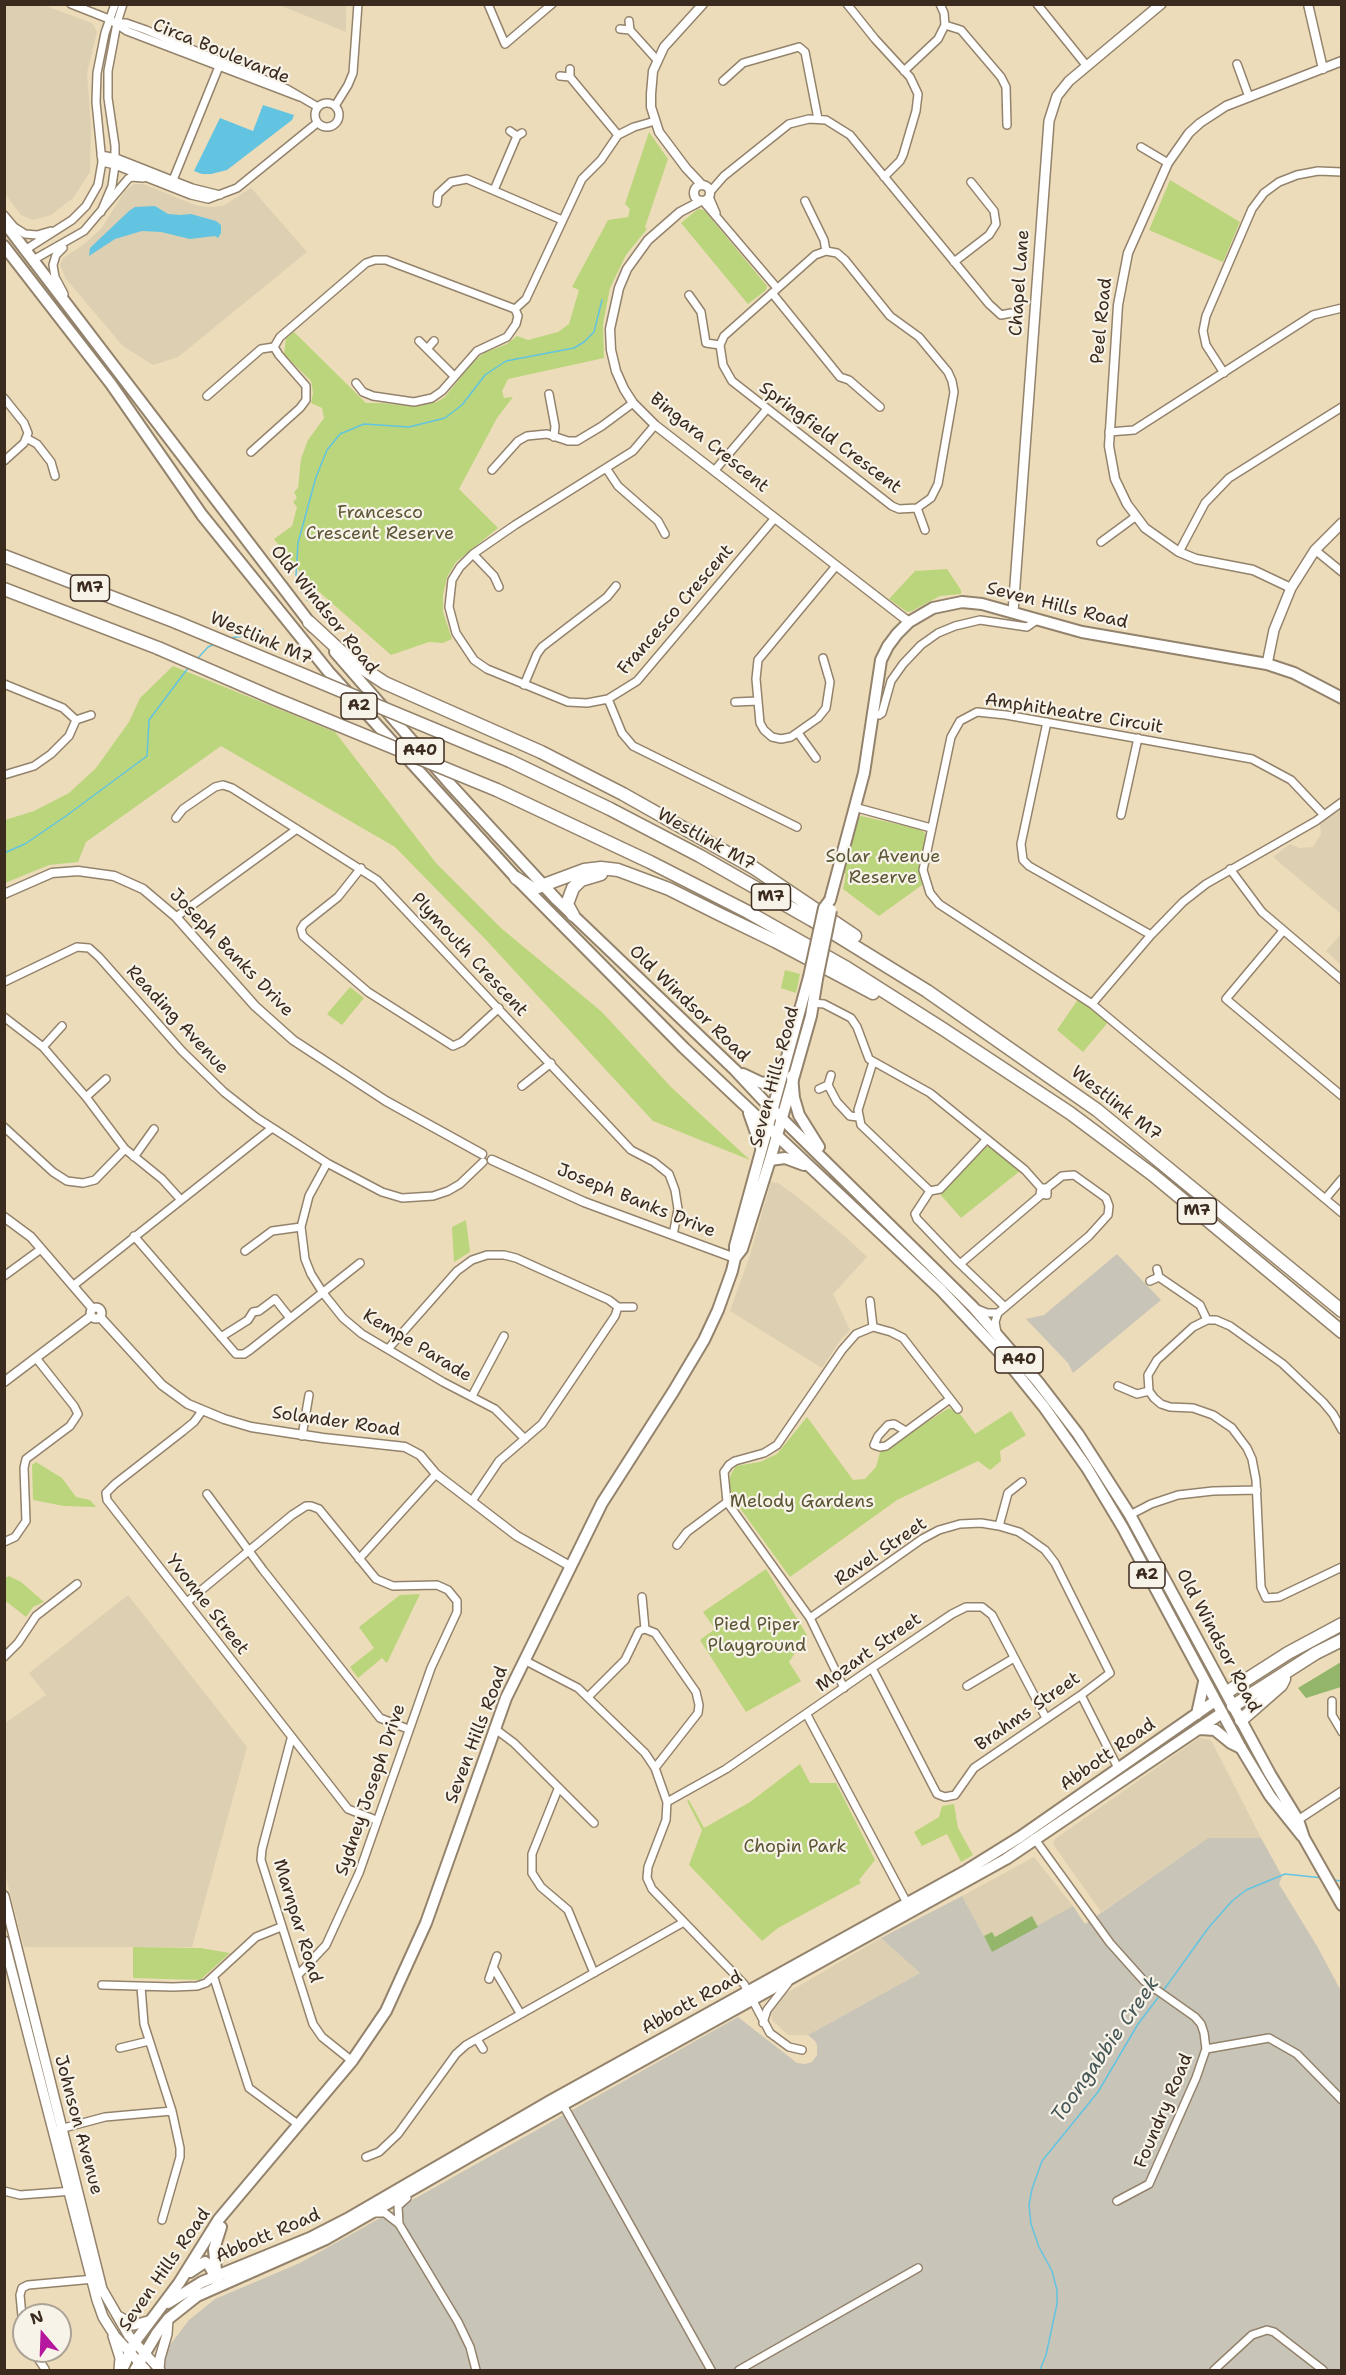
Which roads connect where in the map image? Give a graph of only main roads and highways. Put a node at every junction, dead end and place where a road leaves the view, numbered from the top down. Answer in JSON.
{"nodes":[{"id":1,"x":1161,"y":4,"type":"edge"},
{"id":2,"x":4,"y":222,"type":"edge"},
{"id":3,"x":4,"y":246,"type":"edge"},
{"id":4,"x":25,"y":250,"type":"junction"},
{"id":5,"x":13,"y":257,"type":"junction"},
{"id":6,"x":33,"y":261,"type":"junction"},
{"id":7,"x":1341,"y":523,"type":"edge"},
{"id":8,"x":4,"y":556,"type":"edge"},
{"id":9,"x":4,"y":589,"type":"edge"},
{"id":10,"x":1013,"y":612,"type":"junction"},
{"id":11,"x":309,"y":622,"type":"junction"},
{"id":12,"x":1267,"y":664,"type":"junction"},
{"id":13,"x":1341,"y":698,"type":"edge"},
{"id":14,"x":516,"y":878,"type":"junction"},
{"id":15,"x":544,"y":886,"type":"junction"},
{"id":16,"x":669,"y":889,"type":"junction"},
{"id":17,"x":573,"y":915,"type":"junction"},
{"id":18,"x":811,"y":980,"type":"junction"},
{"id":19,"x":812,"y":1003,"type":"junction"},
{"id":20,"x":801,"y":1011,"type":"junction"},
{"id":21,"x":943,"y":1029,"type":"junction"},
{"id":22,"x":1019,"y":1053,"type":"junction"},
{"id":23,"x":735,"y":1070,"type":"junction"},
{"id":24,"x":792,"y":1076,"type":"junction"},
{"id":25,"x":779,"y":1079,"type":"junction"},
{"id":26,"x":740,"y":1100,"type":"junction"},
{"id":27,"x":772,"y":1108,"type":"junction"},
{"id":28,"x":781,"y":1118,"type":"junction"},
{"id":29,"x":767,"y":1126,"type":"junction"},
{"id":30,"x":776,"y":1135,"type":"junction"},
{"id":31,"x":761,"y":1147,"type":"junction"},
{"id":32,"x":770,"y":1160,"type":"junction"},
{"id":33,"x":813,"y":1168,"type":"junction"},
{"id":34,"x":834,"y":1170,"type":"junction"},
{"id":35,"x":735,"y":1258,"type":"junction"},
{"id":36,"x":1341,"y":1311,"type":"edge"},
{"id":37,"x":1341,"y":1332,"type":"edge"},
{"id":38,"x":1130,"y":1515,"type":"junction"},
{"id":39,"x":1120,"y":1523,"type":"junction"},
{"id":40,"x":1341,"y":1624,"type":"edge"},
{"id":41,"x":1341,"y":1640,"type":"edge"},
{"id":42,"x":1289,"y":1671,"type":"junction"},
{"id":43,"x":1204,"y":1682,"type":"junction"},
{"id":44,"x":1227,"y":1692,"type":"junction"},
{"id":45,"x":1215,"y":1701,"type":"junction"},
{"id":46,"x":1233,"y":1706,"type":"junction"},
{"id":47,"x":1222,"y":1713,"type":"junction"},
{"id":48,"x":1197,"y":1714,"type":"junction"},
{"id":49,"x":1241,"y":1720,"type":"junction"},
{"id":50,"x":1200,"y":1729,"type":"junction"},
{"id":51,"x":1241,"y":1748,"type":"junction"},
{"id":52,"x":1304,"y":1838,"type":"junction"},
{"id":53,"x":4,"y":1896,"type":"edge"},
{"id":54,"x":1341,"y":1905,"type":"edge"},
{"id":55,"x":4,"y":1941,"type":"edge"},
{"id":56,"x":750,"y":1995,"type":"junction"},
{"id":57,"x":560,"y":2101,"type":"junction"},
{"id":58,"x":73,"y":2191,"type":"junction"},
{"id":59,"x":230,"y":2208,"type":"junction"},
{"id":60,"x":95,"y":2279,"type":"junction"},
{"id":61,"x":216,"y":2281,"type":"junction"},
{"id":62,"x":179,"y":2283,"type":"junction"},
{"id":63,"x":156,"y":2312,"type":"junction"},
{"id":64,"x":114,"y":2313,"type":"junction"},
{"id":65,"x":168,"y":2319,"type":"junction"},
{"id":66,"x":148,"y":2321,"type":"junction"},
{"id":67,"x":108,"y":2326,"type":"junction"},
{"id":68,"x":131,"y":2347,"type":"junction"},
{"id":69,"x":141,"y":2364,"type":"edge"},
{"id":70,"x":121,"y":2370,"type":"edge"},
{"id":71,"x":160,"y":2370,"type":"edge"}],
"edges":[{"from":1,"to":10,"type":"main road","name":"Chapel Lane"},
{"from":2,"to":4,"type":"main road","name":"Old Windsor Road"},
{"from":3,"to":5,"type":"main road","name":"Old Windsor Road","number":"A2"},
{"from":4,"to":5,"type":"main road"},
{"from":4,"to":6,"type":"main road","name":"Old Windsor Road"},
{"from":5,"to":6,"type":"main road"},
{"from":5,"to":14,"type":"main road","name":"Old Windsor Road","number":"A2"},
{"from":6,"to":11,"type":"main road","name":"Old Windsor Road"},
{"from":7,"to":12,"type":"main road"},
{"from":8,"to":22,"type":"highway","name":"Westlink M7","number":"M7","bridge":true},
{"from":9,"to":21,"type":"highway","name":"Westlink M7","number":"M7","bridge":true},
{"from":10,"to":12,"type":"main road","name":"Seven Hills Road"},
{"from":10,"to":18,"type":"main road","name":"Seven Hills Road","bridge":true},
{"from":11,"to":15,"type":"main road","name":"Old Windsor Road","number":"A40"},
{"from":11,"to":22,"type":"highway"},
{"from":12,"to":13,"type":"main road","name":"Seven Hills Road"},
{"from":14,"to":15,"type":"highway"},
{"from":14,"to":26,"type":"main road","name":"Old Windsor Road","number":"A2"},
{"from":15,"to":16,"type":"highway"},
{"from":15,"to":17,"type":"main road","name":"Old Windsor Road","number":"A40"},
{"from":16,"to":17,"type":"highway"},
{"from":16,"to":21,"type":"highway"},
{"from":17,"to":23,"type":"main road","name":"Old Windsor Road","number":"A40"},
{"from":18,"to":19,"type":"main road","name":"Seven Hills Road"},
{"from":18,"to":20,"type":"main road","name":"Seven Hills Road"},
{"from":19,"to":20,"type":"main road"},
{"from":19,"to":24,"type":"main road","name":"Seven Hills Road"},
{"from":20,"to":25,"type":"main road","name":"Seven Hills Road"},
{"from":21,"to":37,"type":"highway","name":"Westlink M7","number":"M7"},
{"from":22,"to":36,"type":"highway","name":"Westlink M7","number":"M7"},
{"from":23,"to":25,"type":"main road"},
{"from":23,"to":27,"type":"main road","name":"Old Windsor Road","number":"A40"},
{"from":24,"to":28,"type":"main road","name":"Seven Hills Road"},
{"from":24,"to":34,"type":"main road"},
{"from":25,"to":27,"type":"main road","name":"Seven Hills Road"},
{"from":26,"to":29,"type":"main road","name":"Old Windsor Road","number":"A2"},
{"from":26,"to":31,"type":"main road"},
{"from":27,"to":28,"type":"main road","name":"Old Windsor Road","number":"A40"},
{"from":27,"to":29,"type":"main road","name":"Seven Hills Road"},
{"from":28,"to":30,"type":"main road","name":"Seven Hills Road"},
{"from":28,"to":34,"type":"main road","name":"Old Windsor Road","number":"A40"},
{"from":29,"to":30,"type":"main road","name":"Old Windsor Road","number":"A2"},
{"from":29,"to":31,"type":"main road","name":"Seven Hills Road"},
{"from":30,"to":32,"type":"main road","name":"Seven Hills Road"},
{"from":30,"to":33,"type":"main road","name":"Old Windsor Road","number":"A2"},
{"from":31,"to":35,"type":"main road","name":"Seven Hills Road"},
{"from":32,"to":33,"type":"main road"},
{"from":32,"to":35,"type":"main road","name":"Seven Hills Road"},
{"from":33,"to":39,"type":"main road","name":"Old Windsor Road","number":"A2"},
{"from":34,"to":38,"type":"main road","name":"Old Windsor Road","number":"A40"},
{"from":35,"to":59,"type":"main road","name":"Seven Hills Road"},
{"from":38,"to":39,"type":"main road"},
{"from":38,"to":44,"type":"main road","name":"Old Windsor Road","number":"A40"},
{"from":39,"to":43,"type":"main road","name":"Old Windsor Road","number":"A2"},
{"from":40,"to":44,"type":"highway"},
{"from":41,"to":42,"type":"highway"},
{"from":42,"to":46,"type":"highway"},
{"from":42,"to":49,"type":"highway"},
{"from":43,"to":45,"type":"main road","name":"Old Windsor Road","number":"A2"},
{"from":43,"to":48,"type":"main road"},
{"from":44,"to":45,"type":"main road","name":"Abbott Road"},
{"from":44,"to":46,"type":"main road","name":"Old Windsor Road","number":"A40"},
{"from":45,"to":47,"type":"main road","name":"Old Windsor Road","number":"A2"},
{"from":45,"to":48,"type":"main road","name":"Abbott Road"},
{"from":46,"to":47,"type":"main road","name":"Abbott Road"},
{"from":46,"to":49,"type":"main road","name":"Old Windsor Road","number":"A40"},
{"from":47,"to":50,"type":"main road","name":"Abbott Road"},
{"from":47,"to":51,"type":"main road","name":"Old Windsor Road","number":"A40"},
{"from":48,"to":56,"type":"main road","name":"Abbott Road"},
{"from":49,"to":52,"type":"main road","name":"Old Windsor Road","number":"A40"},
{"from":50,"to":51,"type":"main road"},
{"from":50,"to":56,"type":"main road","name":"Abbott Road"},
{"from":51,"to":52,"type":"main road","name":"Old Windsor Road","number":"A40"},
{"from":52,"to":54,"type":"main road","name":"Old Windsor Road","number":"A40"},
{"from":53,"to":58,"type":"main road","name":"Johnson Avenue"},
{"from":55,"to":58,"type":"main road","name":"Johnson Avenue"},
{"from":56,"to":57,"type":"main road","name":"Abbott Road"},
{"from":57,"to":61,"type":"main road","name":"Abbott Road"},
{"from":57,"to":61,"type":"main road","name":"Abbott Road"},
{"from":58,"to":60,"type":"main road","name":"Johnson Avenue"},
{"from":59,"to":61,"type":"main road","name":"Seven Hills Road"},
{"from":59,"to":62,"type":"main road","name":"Seven Hills Road"},
{"from":60,"to":64,"type":"main road","name":"Johnson Avenue"},
{"from":60,"to":67,"type":"main road","name":"Johnson Avenue"},
{"from":61,"to":62,"type":"main road"},
{"from":61,"to":63,"type":"main road","name":"Abbott Road"},
{"from":61,"to":65,"type":"main road","name":"Abbott Road"},
{"from":62,"to":63,"type":"main road","name":"Seven Hills Road"},
{"from":63,"to":66,"type":"main road","name":"Seven Hills Road"},
{"from":64,"to":66,"type":"main road"},
{"from":64,"to":68,"type":"main road","name":"Johnson Avenue"},
{"from":65,"to":69,"type":"main road","name":"Seven Hills Road"},
{"from":65,"to":71,"type":"main road"},
{"from":66,"to":68,"type":"main road","name":"Seven Hills Road"},
{"from":67,"to":68,"type":"main road","name":"Johnson Avenue"},
{"from":67,"to":70,"type":"main road"},
{"from":68,"to":69,"type":"main road","name":"Johnson Avenue"},
{"from":68,"to":70,"type":"main road","name":"Seven Hills Road"},
{"from":69,"to":71,"type":"main road","name":"Johnson Avenue"}]}
